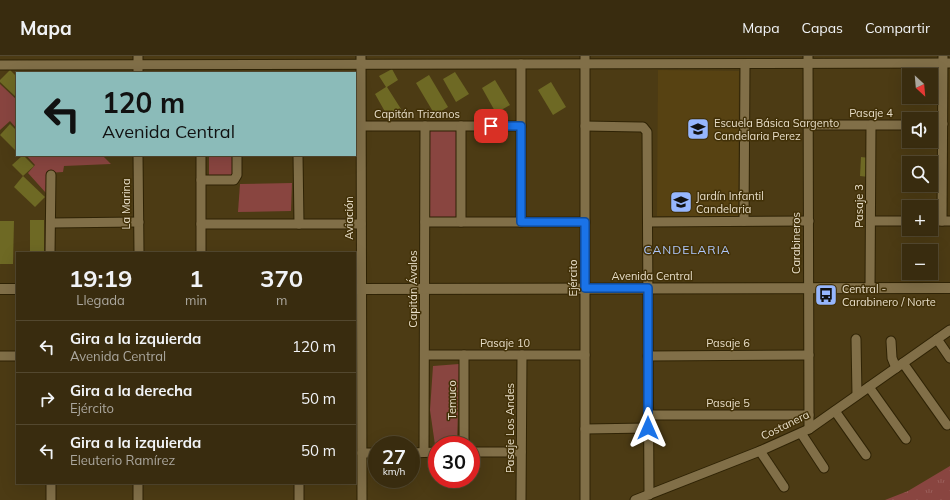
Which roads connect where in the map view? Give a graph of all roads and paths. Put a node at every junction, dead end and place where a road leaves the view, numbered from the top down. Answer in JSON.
{"nodes":[{"id":1,"x":361,"y":60,"type":"edge"},
{"id":2,"x":585,"y":60,"type":"edge"},
{"id":3,"x":808,"y":60,"type":"edge"},
{"id":4,"x":946,"y":61,"type":"edge"},
{"id":5,"x":521,"y":64,"type":"junction"},
{"id":6,"x":744,"y":64,"type":"junction"},
{"id":7,"x":0,"y":65,"type":"edge"},
{"id":8,"x":138,"y":65,"type":"edge"},
{"id":9,"x":297,"y":69,"type":"edge"},
{"id":10,"x":938,"y":124,"type":"edge"},
{"id":11,"x":943,"y":124,"type":"junction"},
{"id":12,"x":808,"y":125,"type":"junction"},
{"id":13,"x":871,"y":125,"type":"junction"},
{"id":14,"x":902,"y":125,"type":"edge"},
{"id":15,"x":361,"y":126,"type":"junction"},
{"id":16,"x":425,"y":126,"type":"junction"},
{"id":17,"x":462,"y":126,"type":"junction"},
{"id":18,"x":521,"y":126,"type":"junction"},
{"id":19,"x":585,"y":126,"type":"junction"},
{"id":20,"x":138,"y":156,"type":"edge"},
{"id":21,"x":201,"y":156,"type":"edge"},
{"id":22,"x":237,"y":156,"type":"edge"},
{"id":23,"x":298,"y":156,"type":"edge"},
{"id":24,"x":51,"y":175,"type":"dead end"},
{"id":25,"x":201,"y":180,"type":"junction"},
{"id":26,"x":744,"y":221,"type":"junction"},
{"id":27,"x":808,"y":221,"type":"junction"},
{"id":28,"x":871,"y":221,"type":"junction"},
{"id":29,"x":902,"y":221,"type":"edge"},
{"id":30,"x":946,"y":221,"type":"edge"},
{"id":31,"x":138,"y":222,"type":"junction"},
{"id":32,"x":425,"y":222,"type":"junction"},
{"id":33,"x":461,"y":222,"type":"junction"},
{"id":34,"x":521,"y":222,"type":"junction"},
{"id":35,"x":585,"y":222,"type":"junction"},
{"id":36,"x":648,"y":222,"type":"junction"},
{"id":37,"x":51,"y":223,"type":"junction"},
{"id":38,"x":201,"y":224,"type":"junction"},
{"id":39,"x":299,"y":224,"type":"junction"},
{"id":40,"x":361,"y":224,"type":"junction"},
{"id":41,"x":50,"y":252,"type":"edge"},
{"id":42,"x":139,"y":252,"type":"edge"},
{"id":43,"x":201,"y":252,"type":"edge"},
{"id":44,"x":425,"y":288,"type":"junction"},
{"id":45,"x":585,"y":288,"type":"junction"},
{"id":46,"x":648,"y":288,"type":"junction"},
{"id":47,"x":808,"y":288,"type":"junction"},
{"id":48,"x":870,"y":288,"type":"junction"},
{"id":49,"x":950,"y":288,"type":"edge"},
{"id":50,"x":0,"y":289,"type":"edge"},
{"id":51,"x":16,"y":289,"type":"edge"},
{"id":52,"x":358,"y":289,"type":"edge"},
{"id":53,"x":950,"y":330,"type":"edge"},
{"id":54,"x":856,"y":339,"type":"dead end"},
{"id":55,"x":937,"y":339,"type":"junction"},
{"id":56,"x":891,"y":341,"type":"dead end"},
{"id":57,"x":425,"y":355,"type":"junction"},
{"id":58,"x":464,"y":355,"type":"junction"},
{"id":59,"x":522,"y":355,"type":"junction"},
{"id":60,"x":585,"y":355,"type":"junction"},
{"id":61,"x":808,"y":355,"type":"junction"},
{"id":62,"x":0,"y":356,"type":"edge"},
{"id":63,"x":16,"y":356,"type":"edge"},
{"id":64,"x":358,"y":356,"type":"edge"},
{"id":65,"x":648,"y":356,"type":"junction"},
{"id":66,"x":950,"y":358,"type":"edge"},
{"id":67,"x":900,"y":365,"type":"junction"},
{"id":68,"x":869,"y":387,"type":"junction"},
{"id":69,"x":857,"y":396,"type":"junction"},
{"id":70,"x":835,"y":411,"type":"junction"},
{"id":71,"x":648,"y":415,"type":"junction"},
{"id":72,"x":809,"y":415,"type":"junction"},
{"id":73,"x":947,"y":425,"type":"dead end"},
{"id":74,"x":648,"y":428,"type":"junction"},
{"id":75,"x":585,"y":429,"type":"junction"},
{"id":76,"x":805,"y":431,"type":"junction"},
{"id":77,"x":464,"y":436,"type":"edge"},
{"id":78,"x":906,"y":439,"type":"dead end"},
{"id":79,"x":760,"y":451,"type":"junction"},
{"id":80,"x":420,"y":452,"type":"edge"},
{"id":81,"x":424,"y":452,"type":"junction"},
{"id":82,"x":428,"y":452,"type":"edge"},
{"id":83,"x":480,"y":452,"type":"edge"},
{"id":84,"x":521,"y":452,"type":"junction"},
{"id":85,"x":362,"y":453,"type":"junction"},
{"id":86,"x":368,"y":453,"type":"edge"},
{"id":87,"x":866,"y":455,"type":"dead end"},
{"id":88,"x":824,"y":468,"type":"dead end"},
{"id":89,"x":51,"y":484,"type":"edge"},
{"id":90,"x":138,"y":484,"type":"edge"},
{"id":91,"x":299,"y":484,"type":"edge"},
{"id":92,"x":784,"y":487,"type":"dead end"},
{"id":93,"x":649,"y":495,"type":"junction"},
{"id":94,"x":51,"y":500,"type":"edge"},
{"id":95,"x":138,"y":500,"type":"edge"},
{"id":96,"x":299,"y":500,"type":"edge"},
{"id":97,"x":362,"y":500,"type":"edge"},
{"id":98,"x":521,"y":500,"type":"edge"},
{"id":99,"x":585,"y":500,"type":"edge"},
{"id":100,"x":635,"y":500,"type":"edge"}],
"edges":[{"from":1,"to":5,"type":"street"},
{"from":1,"to":9,"type":"street"},
{"from":1,"to":15,"type":"street","name":"Aviación"},
{"from":2,"to":5,"type":"street"},
{"from":2,"to":6,"type":"street"},
{"from":2,"to":19,"type":"street","name":"Ejército"},
{"from":3,"to":4,"type":"street"},
{"from":3,"to":6,"type":"street"},
{"from":3,"to":12,"type":"street","name":"Carabineros"},
{"from":4,"to":11,"type":"street"},
{"from":5,"to":18,"type":"street"},
{"from":6,"to":26,"type":"street"},
{"from":7,"to":8,"type":"street"},
{"from":8,"to":9,"type":"street"},
{"from":10,"to":11,"type":"street"},
{"from":11,"to":30,"type":"street"},
{"from":12,"to":13,"type":"street","name":"Pasaje 4"},
{"from":12,"to":27,"type":"street","name":"Carabineros"},
{"from":13,"to":14,"type":"street","name":"Pasaje 4"},
{"from":13,"to":28,"type":"street","name":"Pasaje 3"},
{"from":15,"to":16,"type":"street","name":"Capitán Trizanos"},
{"from":15,"to":40,"type":"street","name":"Aviación"},
{"from":16,"to":17,"type":"street","name":"Capitán Trizanos"},
{"from":16,"to":32,"type":"street","name":"Capitán Ávalos"},
{"from":17,"to":18,"type":"street","name":"Capitán Trizanos"},
{"from":17,"to":33,"type":"street"},
{"from":18,"to":34,"type":"street"},
{"from":19,"to":35,"type":"street","name":"Ejército"},
{"from":19,"to":36,"type":"street"},
{"from":20,"to":31,"type":"street","name":"La Marina"},
{"from":21,"to":25,"type":"street"},
{"from":22,"to":25,"type":"street"},
{"from":23,"to":39,"type":"street"},
{"from":24,"to":37,"type":"street"},
{"from":25,"to":38,"type":"street"},
{"from":26,"to":27,"type":"street"},
{"from":26,"to":36,"type":"street"},
{"from":27,"to":47,"type":"street","name":"Carabineros"},
{"from":28,"to":29,"type":"street"},
{"from":28,"to":48,"type":"street","name":"Pasaje 3"},
{"from":31,"to":37,"type":"street"},
{"from":31,"to":42,"type":"street","name":"La Marina"},
{"from":32,"to":33,"type":"street"},
{"from":32,"to":44,"type":"street","name":"Capitán Ávalos"},
{"from":33,"to":34,"type":"street"},
{"from":34,"to":35,"type":"street"},
{"from":35,"to":45,"type":"street","name":"Ejército"},
{"from":36,"to":46,"type":"street"},
{"from":37,"to":41,"type":"street"},
{"from":38,"to":39,"type":"street"},
{"from":38,"to":43,"type":"street"},
{"from":39,"to":40,"type":"street"},
{"from":40,"to":52,"type":"street","name":"Aviación"},
{"from":44,"to":45,"type":"street","name":"Avenida Central"},
{"from":44,"to":52,"type":"street","name":"Avenida Central"},
{"from":44,"to":57,"type":"street","name":"Capitán Ávalos"},
{"from":45,"to":46,"type":"street","name":"Avenida Central"},
{"from":45,"to":60,"type":"street","name":"Ejército"},
{"from":46,"to":47,"type":"street","name":"Avenida Central"},
{"from":46,"to":65,"type":"street"},
{"from":47,"to":48,"type":"street","name":"Avenida Central"},
{"from":47,"to":61,"type":"street","name":"Carabineros"},
{"from":48,"to":49,"type":"street","name":"Avenida Central"},
{"from":50,"to":51,"type":"street"},
{"from":52,"to":64,"type":"street","name":"Aviación"},
{"from":53,"to":55,"type":"street","name":"Costanera"},
{"from":54,"to":69,"type":"street"},
{"from":55,"to":66,"type":"street"},
{"from":55,"to":67,"type":"street","name":"Costanera"},
{"from":56,"to":67,"type":"street"},
{"from":57,"to":58,"type":"street","name":"Pasaje 10"},
{"from":57,"to":81,"type":"street","name":"Capitán Ávalos"},
{"from":58,"to":59,"type":"street","name":"Pasaje 10"},
{"from":58,"to":77,"type":"street","name":"Temuco"},
{"from":59,"to":60,"type":"street","name":"Pasaje 10"},
{"from":59,"to":84,"type":"street","name":"Pasaje Los Andes"},
{"from":60,"to":75,"type":"street","name":"Ejército"},
{"from":61,"to":65,"type":"street","name":"Pasaje 6"},
{"from":61,"to":72,"type":"street","name":"Carabineros"},
{"from":62,"to":63,"type":"street"},
{"from":64,"to":85,"type":"street","name":"Aviación"},
{"from":65,"to":71,"type":"street"},
{"from":67,"to":68,"type":"street","name":"Costanera"},
{"from":67,"to":73,"type":"street"},
{"from":68,"to":69,"type":"street","name":"Costanera"},
{"from":68,"to":78,"type":"street"},
{"from":69,"to":70,"type":"street","name":"Costanera"},
{"from":70,"to":76,"type":"street","name":"Costanera"},
{"from":70,"to":87,"type":"street"},
{"from":71,"to":72,"type":"street","name":"Pasaje 5"},
{"from":71,"to":74,"type":"street"},
{"from":72,"to":76,"type":"street","name":"Carabineros"},
{"from":74,"to":75,"type":"street"},
{"from":74,"to":93,"type":"street"},
{"from":75,"to":99,"type":"street","name":"Ejército"},
{"from":76,"to":79,"type":"street","name":"Costanera"},
{"from":76,"to":88,"type":"street"},
{"from":79,"to":92,"type":"street"},
{"from":79,"to":93,"type":"street","name":"Costanera"},
{"from":80,"to":81,"type":"street"},
{"from":81,"to":82,"type":"street"},
{"from":83,"to":84,"type":"street"},
{"from":84,"to":98,"type":"street","name":"Pasaje Los Andes"},
{"from":85,"to":86,"type":"street"},
{"from":85,"to":97,"type":"street","name":"Aviación"},
{"from":89,"to":94,"type":"street"},
{"from":90,"to":95,"type":"street"},
{"from":91,"to":96,"type":"street"},
{"from":93,"to":100,"type":"street","name":"Costanera"}]}
